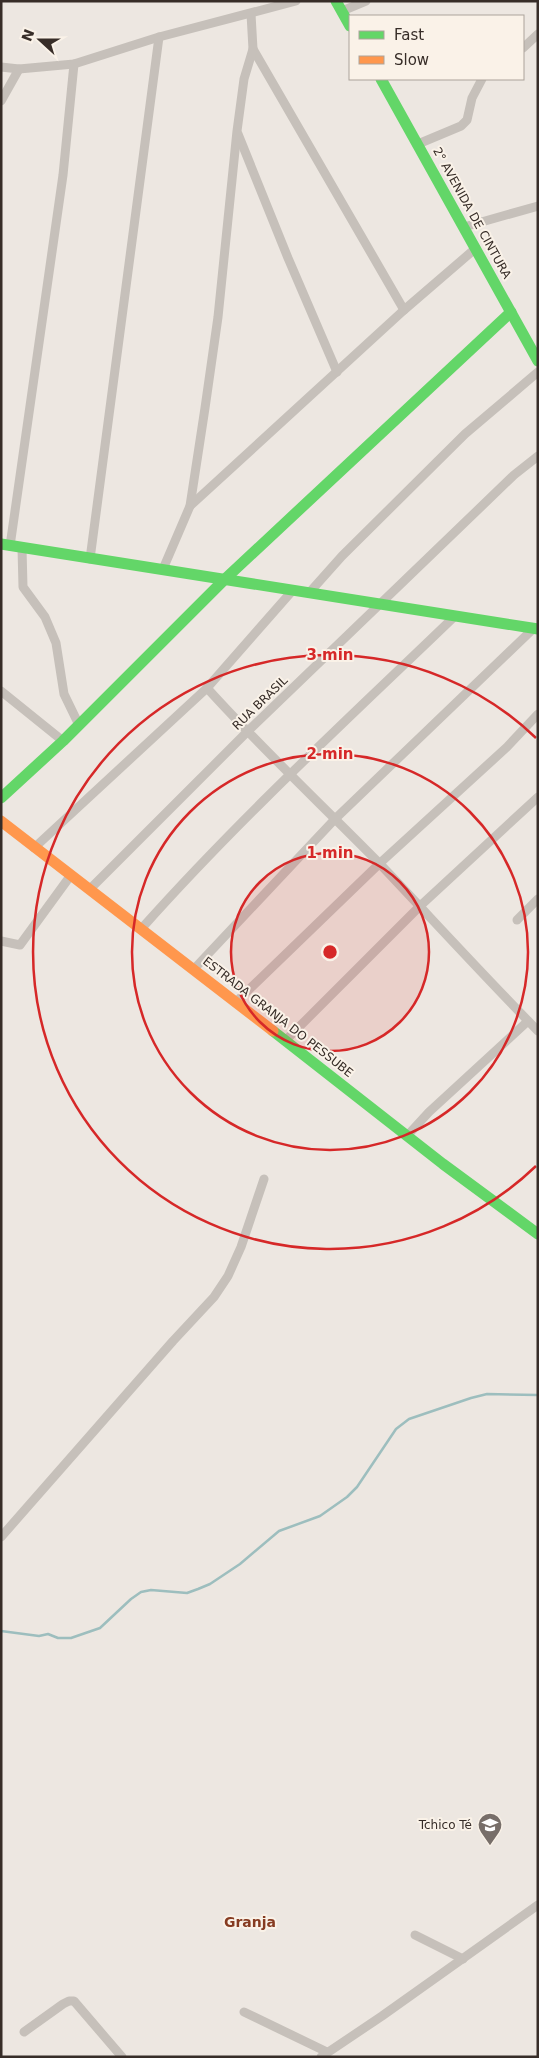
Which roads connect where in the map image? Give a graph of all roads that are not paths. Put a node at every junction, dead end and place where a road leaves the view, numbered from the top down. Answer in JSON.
{"nodes":[{"id":1,"x":296,"y":1,"type":"edge"},
{"id":2,"x":366,"y":1,"type":"edge"},
{"id":3,"x":339,"y":6,"type":"edge"},
{"id":4,"x":251,"y":14,"type":"junction"},
{"id":5,"x":349,"y":24,"type":"edge"},
{"id":6,"x":538,"y":34,"type":"edge"},
{"id":7,"x":160,"y":37,"type":"junction"},
{"id":8,"x":524,"y":47,"type":"edge"},
{"id":9,"x":253,"y":49,"type":"junction"},
{"id":10,"x":74,"y":64,"type":"junction"},
{"id":11,"x":1,"y":67,"type":"edge"},
{"id":12,"x":19,"y":69,"type":"junction"},
{"id":13,"x":382,"y":80,"type":"edge"},
{"id":14,"x":481,"y":80,"type":"edge"},
{"id":15,"x":1,"y":101,"type":"edge"},
{"id":16,"x":237,"y":131,"type":"junction"},
{"id":17,"x":418,"y":144,"type":"junction"},
{"id":18,"x":538,"y":206,"type":"edge"},
{"id":19,"x":464,"y":227,"type":"junction"},
{"id":20,"x":476,"y":248,"type":"junction"},
{"id":21,"x":404,"y":310,"type":"junction"},
{"id":22,"x":511,"y":312,"type":"junction"},
{"id":23,"x":538,"y":361,"type":"edge"},
{"id":24,"x":337,"y":372,"type":"junction"},
{"id":25,"x":538,"y":372,"type":"edge"},
{"id":26,"x":538,"y":456,"type":"edge"},
{"id":27,"x":190,"y":506,"type":"junction"},
{"id":28,"x":5,"y":545,"type":"edge"},
{"id":29,"x":22,"y":548,"type":"junction"},
{"id":30,"x":90,"y":559,"type":"junction"},
{"id":31,"x":163,"y":569,"type":"junction"},
{"id":32,"x":225,"y":579,"type":"junction"},
{"id":33,"x":293,"y":590,"type":"junction"},
{"id":34,"x":309,"y":593,"type":"junction"},
{"id":35,"x":382,"y":603,"type":"junction"},
{"id":36,"x":455,"y":616,"type":"junction"},
{"id":37,"x":536,"y":629,"type":"edge"},
{"id":38,"x":207,"y":688,"type":"junction"},
{"id":39,"x":1,"y":691,"type":"edge"},
{"id":40,"x":538,"y":714,"type":"edge"},
{"id":41,"x":79,"y":725,"type":"junction"},
{"id":42,"x":247,"y":732,"type":"junction"},
{"id":43,"x":63,"y":741,"type":"junction"},
{"id":44,"x":291,"y":774,"type":"junction"},
{"id":45,"x":538,"y":797,"type":"edge"},
{"id":46,"x":1,"y":798,"type":"edge"},
{"id":47,"x":335,"y":819,"type":"junction"},
{"id":48,"x":1,"y":821,"type":"edge"},
{"id":49,"x":34,"y":848,"type":"junction"},
{"id":50,"x":379,"y":864,"type":"junction"},
{"id":51,"x":71,"y":875,"type":"junction"},
{"id":52,"x":90,"y":889,"type":"junction"},
{"id":53,"x":538,"y":899,"type":"edge"},
{"id":54,"x":419,"y":907,"type":"junction"},
{"id":55,"x":517,"y":920,"type":"dead end"},
{"id":56,"x":142,"y":928,"type":"junction"},
{"id":57,"x":1,"y":941,"type":"edge"},
{"id":58,"x":194,"y":969,"type":"junction"},
{"id":59,"x":236,"y":1002,"type":"junction"},
{"id":60,"x":528,"y":1020,"type":"junction"},
{"id":61,"x":538,"y":1031,"type":"edge"},
{"id":62,"x":285,"y":1041,"type":"junction"},
{"id":63,"x":407,"y":1136,"type":"junction"},
{"id":64,"x":264,"y":1180,"type":"dead end"},
{"id":65,"x":538,"y":1234,"type":"edge"},
{"id":66,"x":1,"y":1537,"type":"edge"},
{"id":67,"x":538,"y":1905,"type":"edge"},
{"id":68,"x":415,"y":1935,"type":"dead end"},
{"id":69,"x":463,"y":1959,"type":"junction"},
{"id":70,"x":244,"y":2012,"type":"dead end"},
{"id":71,"x":24,"y":2032,"type":"dead end"},
{"id":72,"x":324,"y":2055,"type":"edge"},
{"id":73,"x":122,"y":2057,"type":"edge"}],
"edges":[{"from":1,"to":4,"type":"street"},
{"from":2,"to":3,"type":"street"},
{"from":3,"to":5,"type":"street"},
{"from":4,"to":7,"type":"street"},
{"from":4,"to":9,"type":"street"},
{"from":6,"to":8,"type":"street"},
{"from":7,"to":10,"type":"street"},
{"from":7,"to":30,"type":"street"},
{"from":9,"to":16,"type":"street"},
{"from":9,"to":21,"type":"street"},
{"from":10,"to":12,"type":"street"},
{"from":10,"to":28,"type":"street"},
{"from":11,"to":12,"type":"street"},
{"from":12,"to":15,"type":"street"},
{"from":13,"to":17,"type":"street","name":"2° AVENIDA DE CINTURA"},
{"from":14,"to":17,"type":"street"},
{"from":16,"to":24,"type":"street"},
{"from":16,"to":27,"type":"street"},
{"from":17,"to":19,"type":"street","name":"2° AVENIDA DE CINTURA"},
{"from":18,"to":19,"type":"street"},
{"from":19,"to":20,"type":"street","name":"2° AVENIDA DE CINTURA"},
{"from":20,"to":21,"type":"street"},
{"from":20,"to":22,"type":"street","name":"2° AVENIDA DE CINTURA"},
{"from":21,"to":24,"type":"street"},
{"from":22,"to":23,"type":"street","name":"2° AVENIDA DE CINTURA"},
{"from":22,"to":32,"type":"street"},
{"from":24,"to":27,"type":"street"},
{"from":25,"to":34,"type":"street"},
{"from":26,"to":35,"type":"street","name":"RUA BRASIL"},
{"from":27,"to":31,"type":"street"},
{"from":28,"to":29,"type":"street"},
{"from":29,"to":30,"type":"street"},
{"from":29,"to":41,"type":"street"},
{"from":30,"to":31,"type":"street"},
{"from":31,"to":32,"type":"street"},
{"from":32,"to":33,"type":"street"},
{"from":32,"to":41,"type":"street"},
{"from":33,"to":34,"type":"street"},
{"from":33,"to":38,"type":"street"},
{"from":34,"to":35,"type":"street"},
{"from":35,"to":36,"type":"street"},
{"from":35,"to":42,"type":"street","name":"RUA BRASIL"},
{"from":36,"to":37,"type":"street"},
{"from":36,"to":44,"type":"street"},
{"from":37,"to":47,"type":"street"},
{"from":38,"to":42,"type":"street"},
{"from":38,"to":49,"type":"street"},
{"from":39,"to":43,"type":"street"},
{"from":40,"to":50,"type":"street"},
{"from":41,"to":43,"type":"street"},
{"from":42,"to":44,"type":"street"},
{"from":42,"to":52,"type":"street","name":"RUA BRASIL"},
{"from":43,"to":46,"type":"street"},
{"from":44,"to":47,"type":"street"},
{"from":44,"to":56,"type":"street"},
{"from":45,"to":54,"type":"street"},
{"from":47,"to":50,"type":"street"},
{"from":47,"to":58,"type":"street"},
{"from":48,"to":49,"type":"street","name":"ESTRADA GRANJA DO PESSUBE"},
{"from":49,"to":51,"type":"street","name":"ESTRADA GRANJA DO PESSUBE"},
{"from":50,"to":54,"type":"street"},
{"from":50,"to":59,"type":"street"},
{"from":51,"to":52,"type":"street","name":"ESTRADA GRANJA DO PESSUBE"},
{"from":51,"to":57,"type":"street"},
{"from":52,"to":56,"type":"street","name":"ESTRADA GRANJA DO PESSUBE"},
{"from":53,"to":55,"type":"street"},
{"from":54,"to":60,"type":"street"},
{"from":54,"to":62,"type":"street"},
{"from":56,"to":58,"type":"street","name":"ESTRADA GRANJA DO PESSUBE"},
{"from":58,"to":59,"type":"street","name":"ESTRADA GRANJA DO PESSUBE"},
{"from":59,"to":62,"type":"street","name":"ESTRADA GRANJA DO PESSUBE"},
{"from":60,"to":61,"type":"street"},
{"from":60,"to":63,"type":"street"},
{"from":62,"to":63,"type":"street","name":"ESTRADA GRANJA DO PESSUBE"},
{"from":63,"to":65,"type":"street","name":"ESTRADA GRANJA DO PESSUBE"},
{"from":64,"to":66,"type":"street"},
{"from":67,"to":69,"type":"street"},
{"from":68,"to":69,"type":"street"},
{"from":69,"to":72,"type":"street"},
{"from":70,"to":72,"type":"street"},
{"from":71,"to":73,"type":"street"}]}
